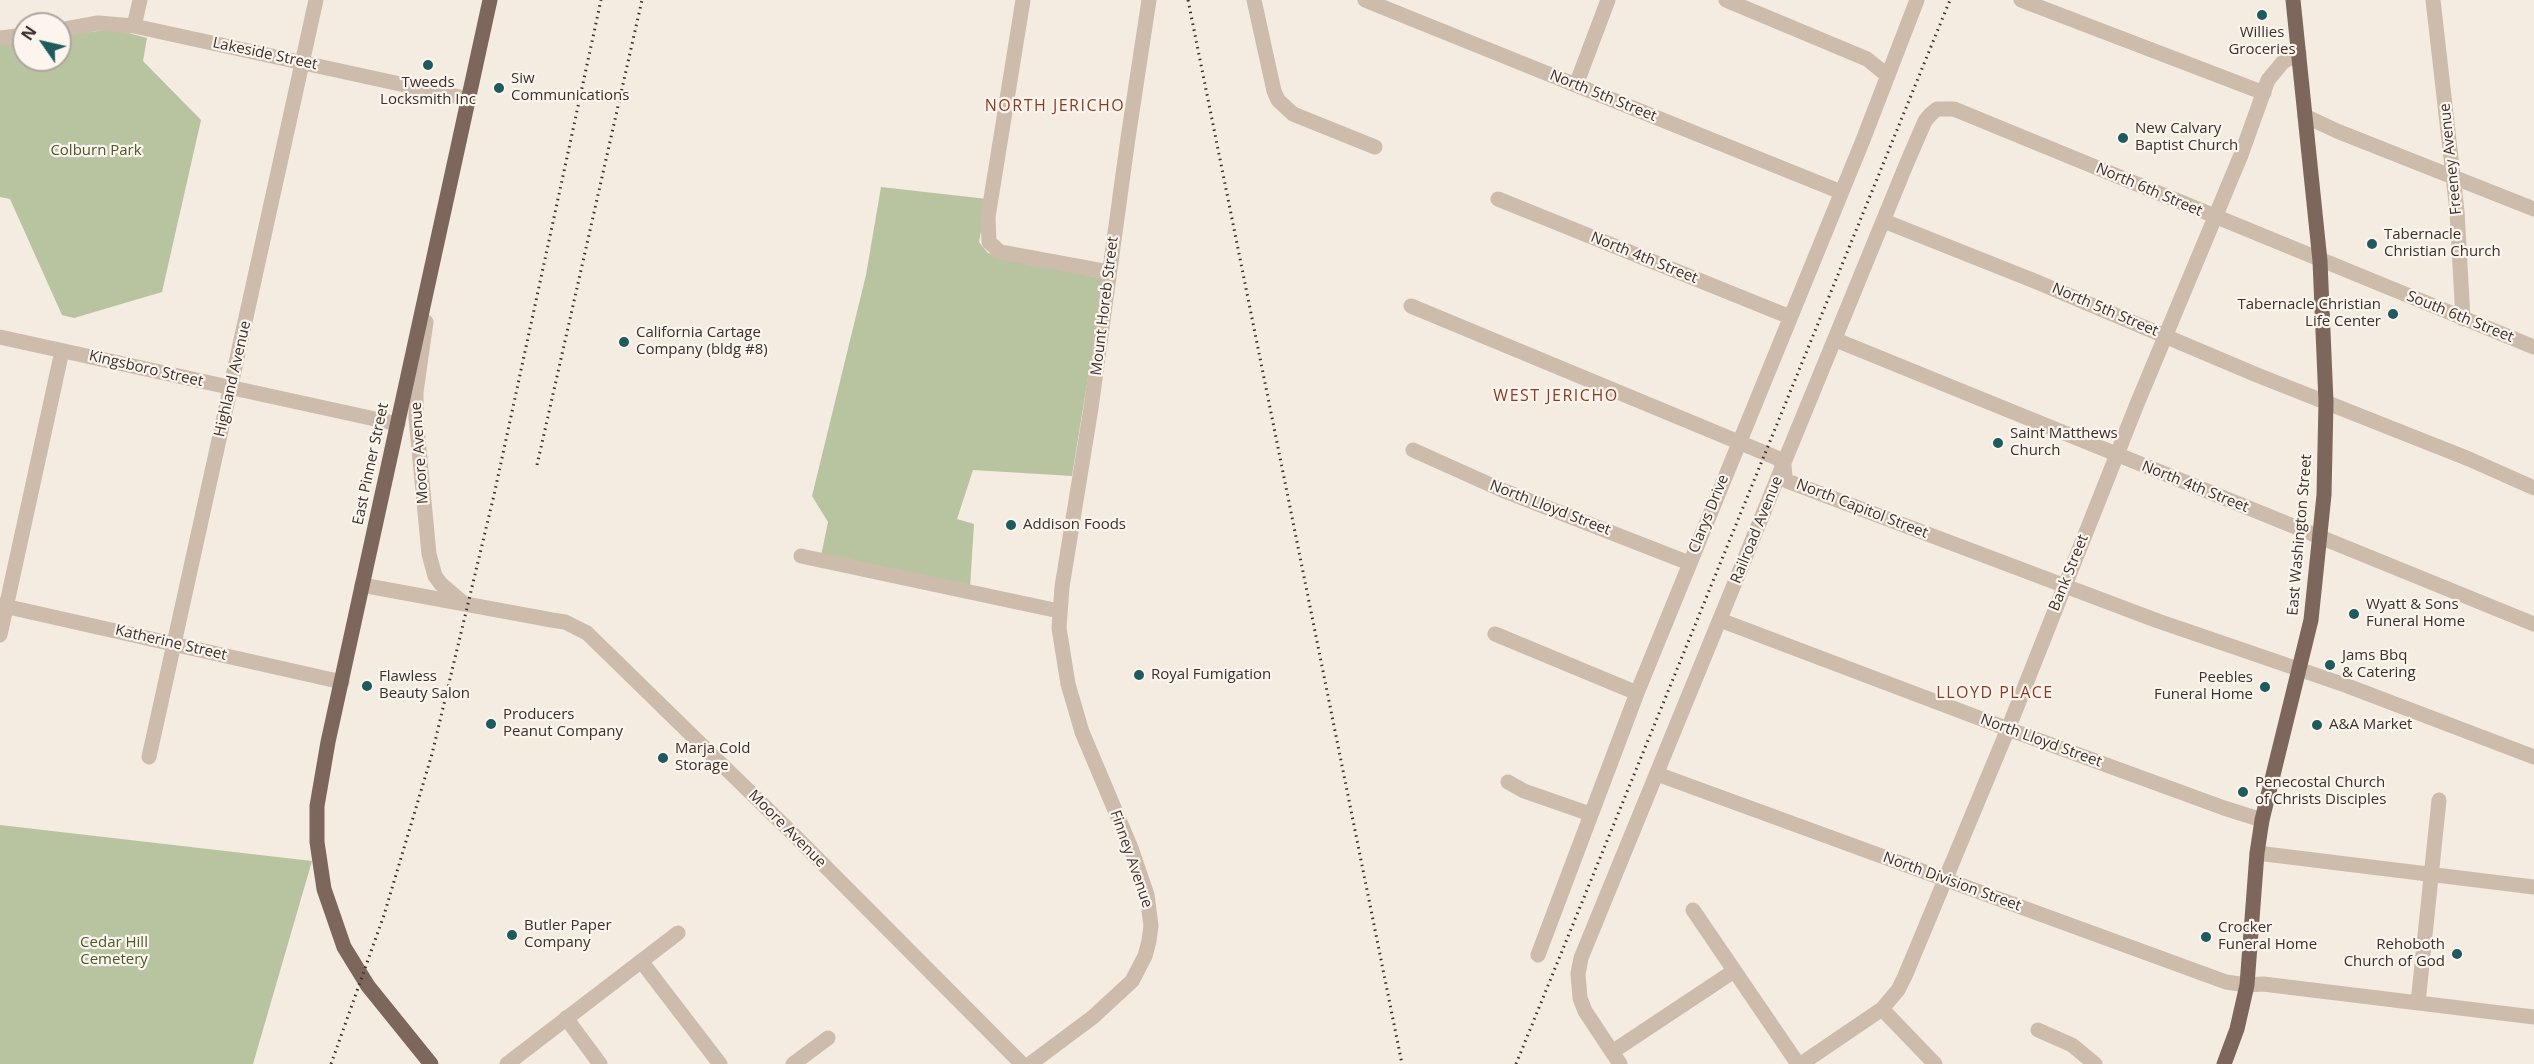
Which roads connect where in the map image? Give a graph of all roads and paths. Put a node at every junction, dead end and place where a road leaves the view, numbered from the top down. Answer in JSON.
{"nodes":[{"id":1,"x":140,"y":0,"type":"edge"},
{"id":2,"x":316,"y":0,"type":"edge"},
{"id":3,"x":490,"y":0,"type":"edge"},
{"id":4,"x":1023,"y":0,"type":"edge"},
{"id":5,"x":1149,"y":0,"type":"edge"},
{"id":6,"x":1254,"y":0,"type":"edge"},
{"id":7,"x":1365,"y":0,"type":"edge"},
{"id":8,"x":1608,"y":0,"type":"edge"},
{"id":9,"x":1726,"y":0,"type":"edge"},
{"id":10,"x":1917,"y":0,"type":"edge"},
{"id":11,"x":2021,"y":0,"type":"edge"},
{"id":12,"x":2293,"y":0,"type":"edge"},
{"id":13,"x":2433,"y":0,"type":"edge"},
{"id":14,"x":134,"y":26,"type":"junction"},
{"id":15,"x":72,"y":28,"type":"edge"},
{"id":16,"x":2299,"y":53,"type":"junction"},
{"id":17,"x":303,"y":63,"type":"junction"},
{"id":18,"x":1888,"y":76,"type":"junction"},
{"id":19,"x":1576,"y":85,"type":"junction"},
{"id":20,"x":2264,"y":93,"type":"junction"},
{"id":21,"x":469,"y":99,"type":"junction"},
{"id":22,"x":2306,"y":116,"type":"junction"},
{"id":23,"x":1978,"y":119,"type":"joint"},
{"id":24,"x":1375,"y":147,"type":"dead end"},
{"id":25,"x":2453,"y":177,"type":"junction"},
{"id":26,"x":1841,"y":192,"type":"junction"},
{"id":27,"x":1498,"y":199,"type":"dead end"},
{"id":28,"x":2534,"y":209,"type":"edge"},
{"id":29,"x":2216,"y":218,"type":"junction"},
{"id":30,"x":1884,"y":222,"type":"junction"},
{"id":31,"x":436,"y":250,"type":"junction"},
{"id":32,"x":2320,"y":261,"type":"junction"},
{"id":33,"x":1109,"y":272,"type":"junction"},
{"id":34,"x":1411,"y":306,"type":"dead end"},
{"id":35,"x":1790,"y":317,"type":"junction"},
{"id":36,"x":2463,"y":319,"type":"junction"},
{"id":37,"x":2166,"y":336,"type":"junction"},
{"id":38,"x":0,"y":337,"type":"edge"},
{"id":39,"x":1836,"y":340,"type":"junction"},
{"id":40,"x":2534,"y":347,"type":"edge"},
{"id":41,"x":62,"y":351,"type":"junction"},
{"id":42,"x":231,"y":388,"type":"junction"},
{"id":43,"x":2326,"y":402,"type":"junction"},
{"id":44,"x":398,"y":424,"type":"junction"},
{"id":45,"x":1738,"y":442,"type":"junction"},
{"id":46,"x":1413,"y":450,"type":"dead end"},
{"id":47,"x":2116,"y":455,"type":"junction"},
{"id":48,"x":1784,"y":465,"type":"junction"},
{"id":49,"x":2534,"y":488,"type":"edge"},
{"id":50,"x":2321,"y":537,"type":"junction"},
{"id":51,"x":801,"y":556,"type":"dead end"},
{"id":52,"x":1689,"y":563,"type":"junction"},
{"id":53,"x":362,"y":585,"type":"junction"},
{"id":54,"x":2065,"y":585,"type":"junction"},
{"id":55,"x":467,"y":605,"type":"junction"},
{"id":56,"x":3,"y":606,"type":"edge"},
{"id":57,"x":1059,"y":611,"type":"junction"},
{"id":58,"x":1720,"y":620,"type":"junction"},
{"id":59,"x":2534,"y":624,"type":"edge"},
{"id":60,"x":1495,"y":634,"type":"dead end"},
{"id":61,"x":0,"y":635,"type":"edge"},
{"id":62,"x":174,"y":644,"type":"junction"},
{"id":63,"x":2300,"y":671,"type":"junction"},
{"id":64,"x":342,"y":682,"type":"junction"},
{"id":65,"x":1637,"y":693,"type":"junction"},
{"id":66,"x":2008,"y":729,"type":"junction"},
{"id":67,"x":149,"y":757,"type":"dead end"},
{"id":68,"x":2534,"y":757,"type":"edge"},
{"id":69,"x":1657,"y":774,"type":"junction"},
{"id":70,"x":1508,"y":782,"type":"dead end"},
{"id":71,"x":2439,"y":800,"type":"dead end"},
{"id":72,"x":1590,"y":814,"type":"junction"},
{"id":73,"x":2262,"y":820,"type":"junction"},
{"id":74,"x":2257,"y":853,"type":"junction"},
{"id":75,"x":2431,"y":876,"type":"junction"},
{"id":76,"x":1947,"y":880,"type":"junction"},
{"id":77,"x":2534,"y":887,"type":"edge"},
{"id":78,"x":1693,"y":910,"type":"dead end"},
{"id":79,"x":678,"y":933,"type":"dead end"},
{"id":80,"x":1538,"y":955,"type":"dead end"},
{"id":81,"x":641,"y":961,"type":"junction"},
{"id":82,"x":1734,"y":971,"type":"junction"},
{"id":83,"x":2247,"y":985,"type":"junction"},
{"id":84,"x":2418,"y":1004,"type":"junction"},
{"id":85,"x":1882,"y":1010,"type":"junction"},
{"id":86,"x":2534,"y":1017,"type":"edge"},
{"id":87,"x":567,"y":1018,"type":"junction"},
{"id":88,"x":2038,"y":1030,"type":"dead end"},
{"id":89,"x":828,"y":1038,"type":"dead end"},
{"id":90,"x":1616,"y":1058,"type":"edge"},
{"id":91,"x":431,"y":1064,"type":"edge"},
{"id":92,"x":507,"y":1064,"type":"edge"},
{"id":93,"x":600,"y":1064,"type":"edge"},
{"id":94,"x":720,"y":1064,"type":"edge"},
{"id":95,"x":793,"y":1064,"type":"edge"},
{"id":96,"x":1022,"y":1064,"type":"edge"},
{"id":97,"x":1030,"y":1064,"type":"edge"},
{"id":98,"x":1799,"y":1064,"type":"edge"},
{"id":99,"x":1935,"y":1064,"type":"edge"},
{"id":100,"x":2095,"y":1064,"type":"edge"},
{"id":101,"x":2224,"y":1064,"type":"edge"}],
"edges":[{"from":1,"to":14,"type":"street"},
{"from":2,"to":17,"type":"street","name":"Highland Avenue"},
{"from":3,"to":21,"type":"main road","name":"East Pinner Street"},
{"from":4,"to":33,"type":"street"},
{"from":5,"to":33,"type":"street","name":"Mount Horeb Street"},
{"from":6,"to":24,"type":"street"},
{"from":7,"to":19,"type":"street","name":"North 5th Street"},
{"from":8,"to":19,"type":"street"},
{"from":9,"to":18,"type":"street"},
{"from":10,"to":18,"type":"street","name":"Clarys Drive"},
{"from":11,"to":20,"type":"street"},
{"from":12,"to":16,"type":"main road","name":"East Washington Street"},
{"from":13,"to":25,"type":"street","name":"Freeney Avenue"},
{"from":14,"to":15,"type":"street","name":"Lakeside Street"},
{"from":14,"to":17,"type":"street","name":"Lakeside Street"},
{"from":16,"to":20,"type":"street","name":"Bank Street"},
{"from":16,"to":22,"type":"main road","name":"East Washington Street"},
{"from":17,"to":21,"type":"street","name":"Lakeside Street"},
{"from":17,"to":42,"type":"street","name":"Highland Avenue"},
{"from":18,"to":26,"type":"street","name":"Clarys Drive"},
{"from":19,"to":26,"type":"street","name":"North 5th Street"},
{"from":20,"to":29,"type":"street","name":"Bank Street"},
{"from":21,"to":31,"type":"main road","name":"East Pinner Street"},
{"from":22,"to":25,"type":"street"},
{"from":22,"to":32,"type":"main road","name":"East Washington Street"},
{"from":23,"to":29,"type":"street","name":"North 6th Street"},
{"from":23,"to":30,"type":"street","name":"Railroad Avenue"},
{"from":25,"to":28,"type":"street"},
{"from":25,"to":36,"type":"street","name":"Freeney Avenue"},
{"from":26,"to":35,"type":"street","name":"Clarys Drive"},
{"from":27,"to":35,"type":"street","name":"North 4th Street"},
{"from":29,"to":32,"type":"street","name":"North 6th Street"},
{"from":29,"to":37,"type":"street","name":"Bank Street"},
{"from":30,"to":37,"type":"street","name":"North 5th Street"},
{"from":30,"to":39,"type":"street","name":"Railroad Avenue"},
{"from":31,"to":44,"type":"main road","name":"East Pinner Street"},
{"from":31,"to":55,"type":"street","name":"Moore Avenue"},
{"from":32,"to":36,"type":"street","name":"South 6th Street"},
{"from":32,"to":43,"type":"main road","name":"East Washington Street"},
{"from":33,"to":57,"type":"street","name":"Mount Horeb Street"},
{"from":34,"to":45,"type":"street","name":"North Capitol Street"},
{"from":35,"to":45,"type":"street","name":"Clarys Drive"},
{"from":36,"to":40,"type":"street","name":"South 6th Street"},
{"from":37,"to":43,"type":"street","name":"North 5th Street"},
{"from":37,"to":47,"type":"street","name":"Bank Street"},
{"from":38,"to":41,"type":"street","name":"Kingsboro Street"},
{"from":39,"to":47,"type":"street","name":"North 4th Street"},
{"from":39,"to":48,"type":"street","name":"Railroad Avenue"},
{"from":41,"to":42,"type":"street","name":"Kingsboro Street"},
{"from":41,"to":56,"type":"street"},
{"from":42,"to":44,"type":"street","name":"Kingsboro Street"},
{"from":42,"to":62,"type":"street","name":"Highland Avenue"},
{"from":43,"to":49,"type":"street","name":"North 5th Street"},
{"from":43,"to":50,"type":"main road","name":"East Washington Street"},
{"from":44,"to":53,"type":"main road","name":"East Pinner Street"},
{"from":45,"to":48,"type":"street","name":"North Capitol Street"},
{"from":45,"to":52,"type":"street","name":"Clarys Drive"},
{"from":46,"to":52,"type":"street","name":"North Lloyd Street"},
{"from":47,"to":50,"type":"street","name":"North 4th Street"},
{"from":47,"to":54,"type":"street","name":"Bank Street"},
{"from":48,"to":54,"type":"street","name":"North Capitol Street"},
{"from":48,"to":58,"type":"street","name":"Railroad Avenue"},
{"from":50,"to":59,"type":"street","name":"North 4th Street"},
{"from":50,"to":63,"type":"main road","name":"East Washington Street"},
{"from":51,"to":57,"type":"street"},
{"from":52,"to":65,"type":"street","name":"Clarys Drive"},
{"from":53,"to":55,"type":"street","name":"Moore Avenue"},
{"from":53,"to":64,"type":"main road","name":"East Pinner Street"},
{"from":54,"to":63,"type":"street","name":"North Capitol Street"},
{"from":54,"to":66,"type":"street","name":"Bank Street"},
{"from":55,"to":96,"type":"street","name":"Moore Avenue"},
{"from":56,"to":61,"type":"street"},
{"from":56,"to":62,"type":"street","name":"Katherine Street"},
{"from":57,"to":97,"type":"street","name":"Finney Avenue"},
{"from":58,"to":66,"type":"street","name":"North Lloyd Street"},
{"from":58,"to":69,"type":"street","name":"Railroad Avenue"},
{"from":60,"to":65,"type":"street"},
{"from":62,"to":64,"type":"street","name":"Katherine Street"},
{"from":62,"to":67,"type":"street","name":"Highland Avenue"},
{"from":63,"to":68,"type":"street","name":"North Capitol Street"},
{"from":63,"to":73,"type":"main road","name":"East Washington Street"},
{"from":64,"to":91,"type":"main road","name":"East Pinner Street"},
{"from":65,"to":72,"type":"street","name":"Clarys Drive"},
{"from":66,"to":73,"type":"street","name":"North Lloyd Street"},
{"from":66,"to":76,"type":"street","name":"Bank Street"},
{"from":69,"to":76,"type":"street","name":"North Division Street"},
{"from":69,"to":90,"type":"street","name":"Railroad Avenue"},
{"from":70,"to":72,"type":"street"},
{"from":71,"to":75,"type":"street"},
{"from":72,"to":80,"type":"street","name":"Clarys Drive"},
{"from":73,"to":74,"type":"main road","name":"East Washington Street"},
{"from":74,"to":75,"type":"street"},
{"from":74,"to":83,"type":"main road","name":"East Washington Street"},
{"from":75,"to":77,"type":"street"},
{"from":75,"to":84,"type":"street"},
{"from":76,"to":83,"type":"street","name":"North Division Street"},
{"from":76,"to":85,"type":"street","name":"Bank Street"},
{"from":78,"to":82,"type":"street"},
{"from":79,"to":81,"type":"street"},
{"from":81,"to":87,"type":"street"},
{"from":81,"to":94,"type":"street"},
{"from":82,"to":90,"type":"street"},
{"from":82,"to":98,"type":"street"},
{"from":83,"to":84,"type":"street","name":"North Division Street"},
{"from":83,"to":101,"type":"main road","name":"East Washington Street"},
{"from":84,"to":86,"type":"street","name":"North Division Street"},
{"from":85,"to":98,"type":"street","name":"Bank Street"},
{"from":85,"to":99,"type":"street"},
{"from":87,"to":92,"type":"street"},
{"from":87,"to":93,"type":"street"},
{"from":88,"to":100,"type":"street"},
{"from":89,"to":95,"type":"street"}]}
